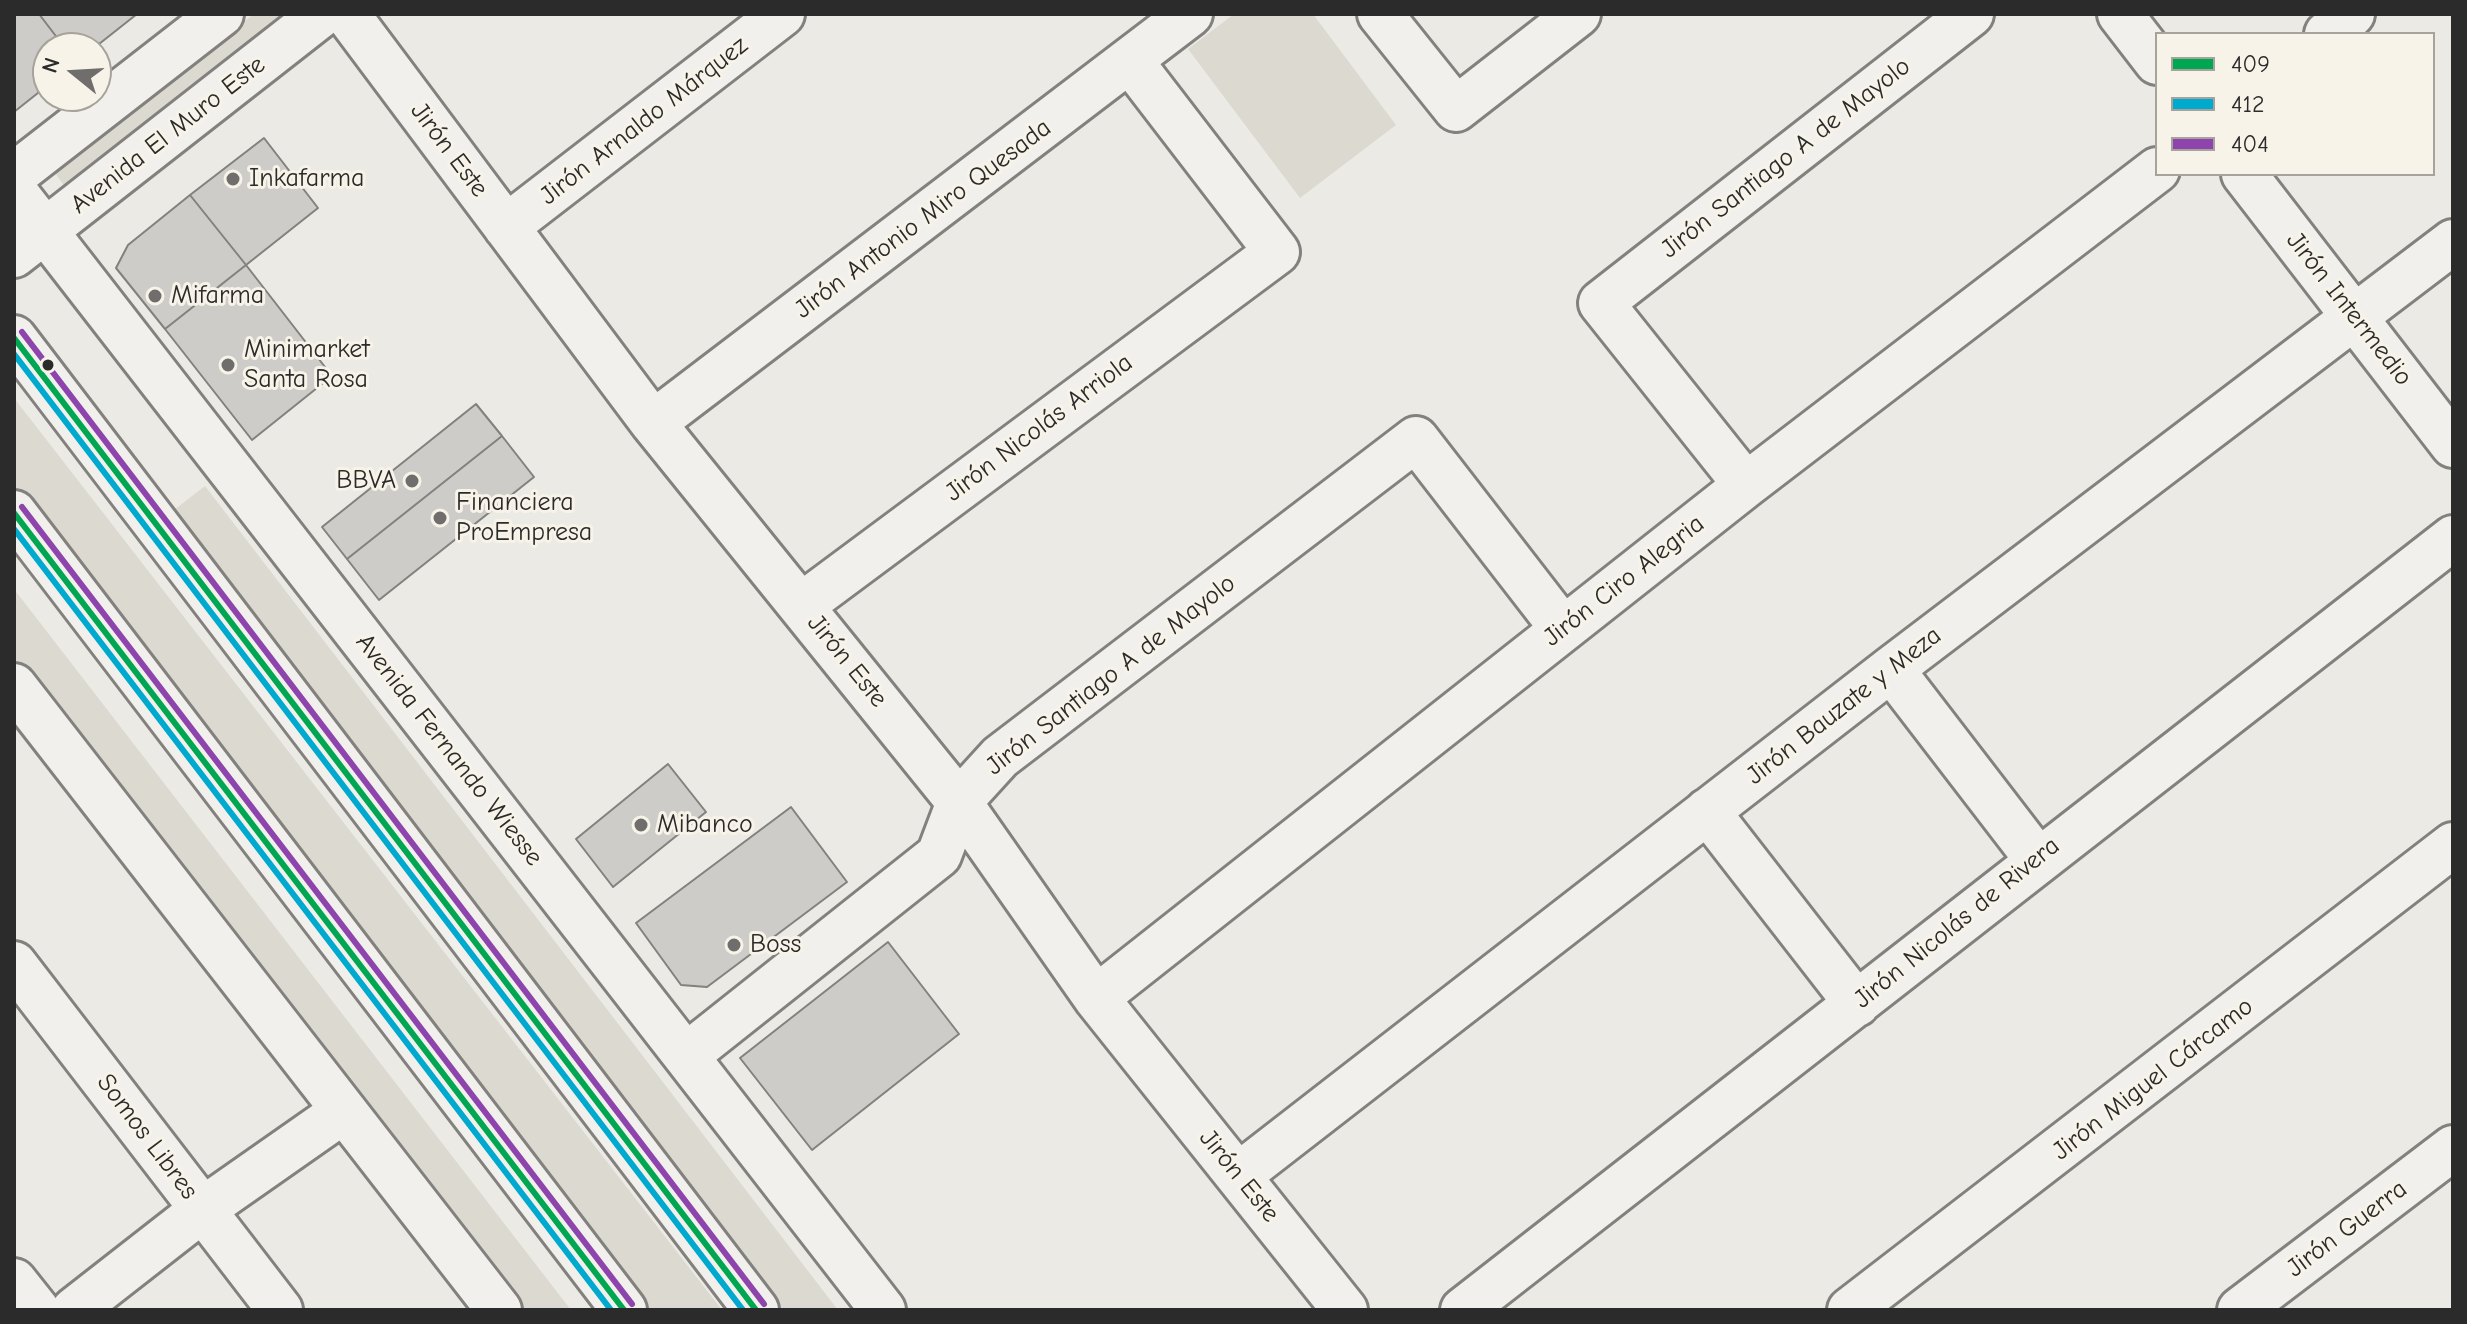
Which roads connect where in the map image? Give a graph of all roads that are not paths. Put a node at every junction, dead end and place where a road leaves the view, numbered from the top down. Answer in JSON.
{"nodes":[{"id":1,"x":221,"y":14,"type":"edge"},
{"id":2,"x":322,"y":14,"type":"edge"},
{"id":3,"x":347,"y":14,"type":"edge"},
{"id":4,"x":782,"y":14,"type":"edge"},
{"id":5,"x":1190,"y":14,"type":"edge"},
{"id":6,"x":1380,"y":14,"type":"edge"},
{"id":7,"x":1578,"y":14,"type":"edge"},
{"id":8,"x":1971,"y":14,"type":"edge"},
{"id":9,"x":2120,"y":14,"type":"edge"},
{"id":10,"x":2352,"y":14,"type":"edge"},
{"id":11,"x":2330,"y":32,"type":"edge"},
{"id":12,"x":2155,"y":59,"type":"edge"},
{"id":13,"x":1131,"y":62,"type":"junction"},
{"id":14,"x":2155,"y":172,"type":"edge"},
{"id":15,"x":14,"y":175,"type":"edge"},
{"id":16,"x":2246,"y":176,"type":"edge"},
{"id":17,"x":14,"y":191,"type":"edge"},
{"id":18,"x":506,"y":227,"type":"junction"},
{"id":19,"x":2453,"y":242,"type":"edge"},
{"id":20,"x":29,"y":243,"type":"edge"},
{"id":21,"x":2356,"y":317,"type":"junction"},
{"id":22,"x":14,"y":338,"type":"edge"},
{"id":23,"x":653,"y":423,"type":"junction"},
{"id":24,"x":2453,"y":445,"type":"edge"},
{"id":25,"x":1746,"y":485,"type":"junction"},
{"id":26,"x":14,"y":513,"type":"edge"},
{"id":27,"x":2453,"y":538,"type":"edge"},
{"id":28,"x":802,"y":605,"type":"junction"},
{"id":29,"x":1563,"y":629,"type":"junction"},
{"id":30,"x":1891,"y":669,"type":"junction"},
{"id":31,"x":14,"y":686,"type":"edge"},
{"id":32,"x":959,"y":802,"type":"junction"},
{"id":33,"x":1707,"y":811,"type":"junction"},
{"id":34,"x":2453,"y":845,"type":"edge"},
{"id":35,"x":2037,"y":859,"type":"junction"},
{"id":36,"x":14,"y":964,"type":"edge"},
{"id":37,"x":1096,"y":998,"type":"junction"},
{"id":38,"x":1857,"y":1004,"type":"junction"},
{"id":39,"x":687,"y":1055,"type":"junction"},
{"id":40,"x":342,"y":1112,"type":"junction"},
{"id":41,"x":2453,"y":1148,"type":"edge"},
{"id":42,"x":1239,"y":1175,"type":"junction"},
{"id":43,"x":202,"y":1210,"type":"junction"},
{"id":44,"x":14,"y":1281,"type":"edge"},
{"id":45,"x":37,"y":1310,"type":"edge"},
{"id":46,"x":74,"y":1310,"type":"edge"},
{"id":47,"x":280,"y":1310,"type":"edge"},
{"id":48,"x":499,"y":1310,"type":"edge"},
{"id":49,"x":624,"y":1310,"type":"edge"},
{"id":50,"x":756,"y":1310,"type":"edge"},
{"id":51,"x":883,"y":1310,"type":"edge"},
{"id":52,"x":1345,"y":1310,"type":"edge"},
{"id":53,"x":1463,"y":1310,"type":"edge"},
{"id":54,"x":1850,"y":1310,"type":"edge"},
{"id":55,"x":2240,"y":1310,"type":"edge"}],
"edges":[{"from":1,"to":15,"type":"street"},
{"from":2,"to":20,"type":"street","name":"Avenida El Muro Este"},
{"from":3,"to":18,"type":"street","name":"Jirón Este"},
{"from":4,"to":18,"type":"street","name":"Jirón Arnaldo Márquez"},
{"from":5,"to":13,"type":"street","name":"Jirón Antonio Miro Quesada"},
{"from":6,"to":7,"type":"street"},
{"from":8,"to":25,"type":"street","name":"Jirón Santiago A de Mayolo"},
{"from":9,"to":12,"type":"street"},
{"from":10,"to":11,"type":"street"},
{"from":13,"to":23,"type":"street","name":"Jirón Antonio Miro Quesada"},
{"from":13,"to":28,"type":"street","name":"Jirón Nicolás Arriola"},
{"from":14,"to":25,"type":"street","name":"Jirón Ciro Alegria"},
{"from":16,"to":21,"type":"street","name":"Jirón Intermedio"},
{"from":17,"to":20,"type":"street","name":"Avenida Fernando Wiesse"},
{"from":18,"to":23,"type":"street","name":"Jirón Este"},
{"from":19,"to":21,"type":"street","name":"Jirón Bauzate y Meza"},
{"from":20,"to":39,"type":"street","name":"Avenida Fernando Wiesse"},
{"from":21,"to":24,"type":"street","name":"Jirón Intermedio"},
{"from":21,"to":30,"type":"street","name":"Jirón Bauzate y Meza"},
{"from":22,"to":50,"type":"street"},
{"from":23,"to":28,"type":"street","name":"Jirón Este"},
{"from":25,"to":29,"type":"street","name":"Jirón Ciro Alegria"},
{"from":26,"to":49,"type":"street"},
{"from":27,"to":35,"type":"street","name":"Jirón Nicolás de Rivera"},
{"from":28,"to":32,"type":"street","name":"Jirón Este"},
{"from":29,"to":32,"type":"street","name":"Jirón Santiago A de Mayolo"},
{"from":29,"to":37,"type":"street","name":"Jirón Ciro Alegria"},
{"from":30,"to":33,"type":"street","name":"Jirón Bauzate y Meza"},
{"from":30,"to":35,"type":"street"},
{"from":31,"to":40,"type":"street"},
{"from":32,"to":37,"type":"street","name":"Jirón Este"},
{"from":32,"to":39,"type":"street","name":"Jirón Santiago A de Mayolo"},
{"from":33,"to":38,"type":"street"},
{"from":33,"to":42,"type":"street","name":"Jirón Bauzate y Meza"},
{"from":34,"to":54,"type":"street","name":"Jirón Miguel Cárcamo"},
{"from":35,"to":38,"type":"street","name":"Jirón Nicolás de Rivera"},
{"from":36,"to":43,"type":"street","name":"Somos Libres"},
{"from":37,"to":42,"type":"street","name":"Jirón Este"},
{"from":38,"to":53,"type":"street","name":"Jirón Nicolás de Rivera"},
{"from":39,"to":51,"type":"street","name":"Avenida Fernando Wiesse"},
{"from":40,"to":43,"type":"street"},
{"from":40,"to":48,"type":"street"},
{"from":41,"to":55,"type":"street","name":"Jirón Guerra"},
{"from":42,"to":52,"type":"street","name":"Jirón Este"},
{"from":43,"to":46,"type":"street"},
{"from":43,"to":47,"type":"street","name":"Somos Libres"},
{"from":44,"to":45,"type":"street"}]}
